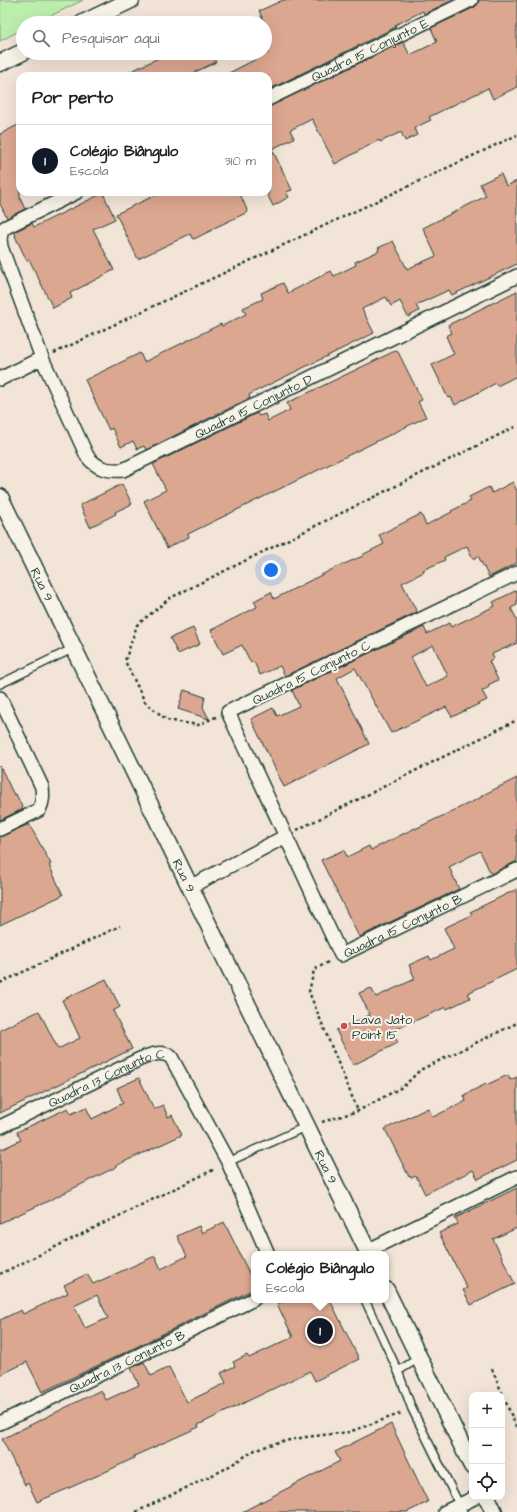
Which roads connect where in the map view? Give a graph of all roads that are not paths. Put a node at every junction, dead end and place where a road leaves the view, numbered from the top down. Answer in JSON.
{"nodes":[{"id":1,"x":131,"y":0,"type":"edge"},
{"id":2,"x":471,"y":0,"type":"edge"},
{"id":3,"x":98,"y":16,"type":"edge"},
{"id":4,"x":16,"y":55,"type":"edge"},
{"id":5,"x":0,"y":63,"type":"edge"},
{"id":6,"x":272,"y":97,"type":"edge"},
{"id":7,"x":69,"y":196,"type":"edge"},
{"id":8,"x":0,"y":238,"type":"edge"},
{"id":9,"x":517,"y":276,"type":"edge"},
{"id":10,"x":42,"y":358,"type":"junction"},
{"id":11,"x":0,"y":379,"type":"edge"},
{"id":12,"x":0,"y":497,"type":"edge"},
{"id":13,"x":517,"y":573,"type":"edge"},
{"id":14,"x":74,"y":648,"type":"junction"},
{"id":15,"x":0,"y":684,"type":"edge"},
{"id":16,"x":0,"y":698,"type":"edge"},
{"id":17,"x":0,"y":829,"type":"edge"},
{"id":18,"x":286,"y":836,"type":"junction"},
{"id":19,"x":517,"y":870,"type":"edge"},
{"id":20,"x":190,"y":887,"type":"junction"},
{"id":21,"x":306,"y":1126,"type":"junction"},
{"id":22,"x":0,"y":1127,"type":"edge"},
{"id":23,"x":228,"y":1162,"type":"junction"},
{"id":24,"x":517,"y":1177,"type":"edge"},
{"id":25,"x":267,"y":1251,"type":"edge"},
{"id":26,"x":365,"y":1251,"type":"edge"},
{"id":27,"x":370,"y":1251,"type":"edge"},
{"id":28,"x":389,"y":1296,"type":"edge"},
{"id":29,"x":251,"y":1300,"type":"edge"},
{"id":30,"x":366,"y":1303,"type":"edge"},
{"id":31,"x":419,"y":1358,"type":"junction"},
{"id":32,"x":398,"y":1371,"type":"junction"},
{"id":33,"x":0,"y":1423,"type":"edge"},
{"id":34,"x":471,"y":1464,"type":"edge"},
{"id":35,"x":472,"y":1500,"type":"edge"},
{"id":36,"x":488,"y":1500,"type":"edge"},
{"id":37,"x":462,"y":1508,"type":"edge"},
{"id":38,"x":445,"y":1512,"type":"edge"},
{"id":39,"x":494,"y":1512,"type":"edge"}],
"edges":[{"from":1,"to":3,"type":"street"},
{"from":2,"to":6,"type":"street","name":"Quadra 15 Conjunto E"},
{"from":4,"to":5,"type":"street"},
{"from":7,"to":8,"type":"street"},
{"from":8,"to":10,"type":"street"},
{"from":9,"to":10,"type":"street","name":"Quadra 15 Conjunto D"},
{"from":10,"to":11,"type":"street"},
{"from":12,"to":14,"type":"street","name":"Rua 9"},
{"from":13,"to":18,"type":"street","name":"Quadra 15 Conjunto C"},
{"from":14,"to":15,"type":"lane"},
{"from":14,"to":20,"type":"street","name":"Rua 9"},
{"from":16,"to":17,"type":"street"},
{"from":18,"to":19,"type":"street","name":"Quadra 15 Conjunto B"},
{"from":18,"to":20,"type":"street"},
{"from":20,"to":21,"type":"street","name":"Rua 9"},
{"from":21,"to":23,"type":"lane"},
{"from":21,"to":26,"type":"street","name":"Rua 9"},
{"from":22,"to":23,"type":"street","name":"Quadra 13 Conjunto C"},
{"from":23,"to":25,"type":"street"},
{"from":24,"to":27,"type":"street"},
{"from":28,"to":31,"type":"street"},
{"from":29,"to":33,"type":"street","name":"Quadra 13 Conjunto B"},
{"from":30,"to":32,"type":"lane"},
{"from":31,"to":32,"type":"lane"},
{"from":31,"to":34,"type":"street"},
{"from":32,"to":37,"type":"lane"},
{"from":35,"to":37,"type":"street"},
{"from":36,"to":39,"type":"street"},
{"from":37,"to":38,"type":"street"}]}
